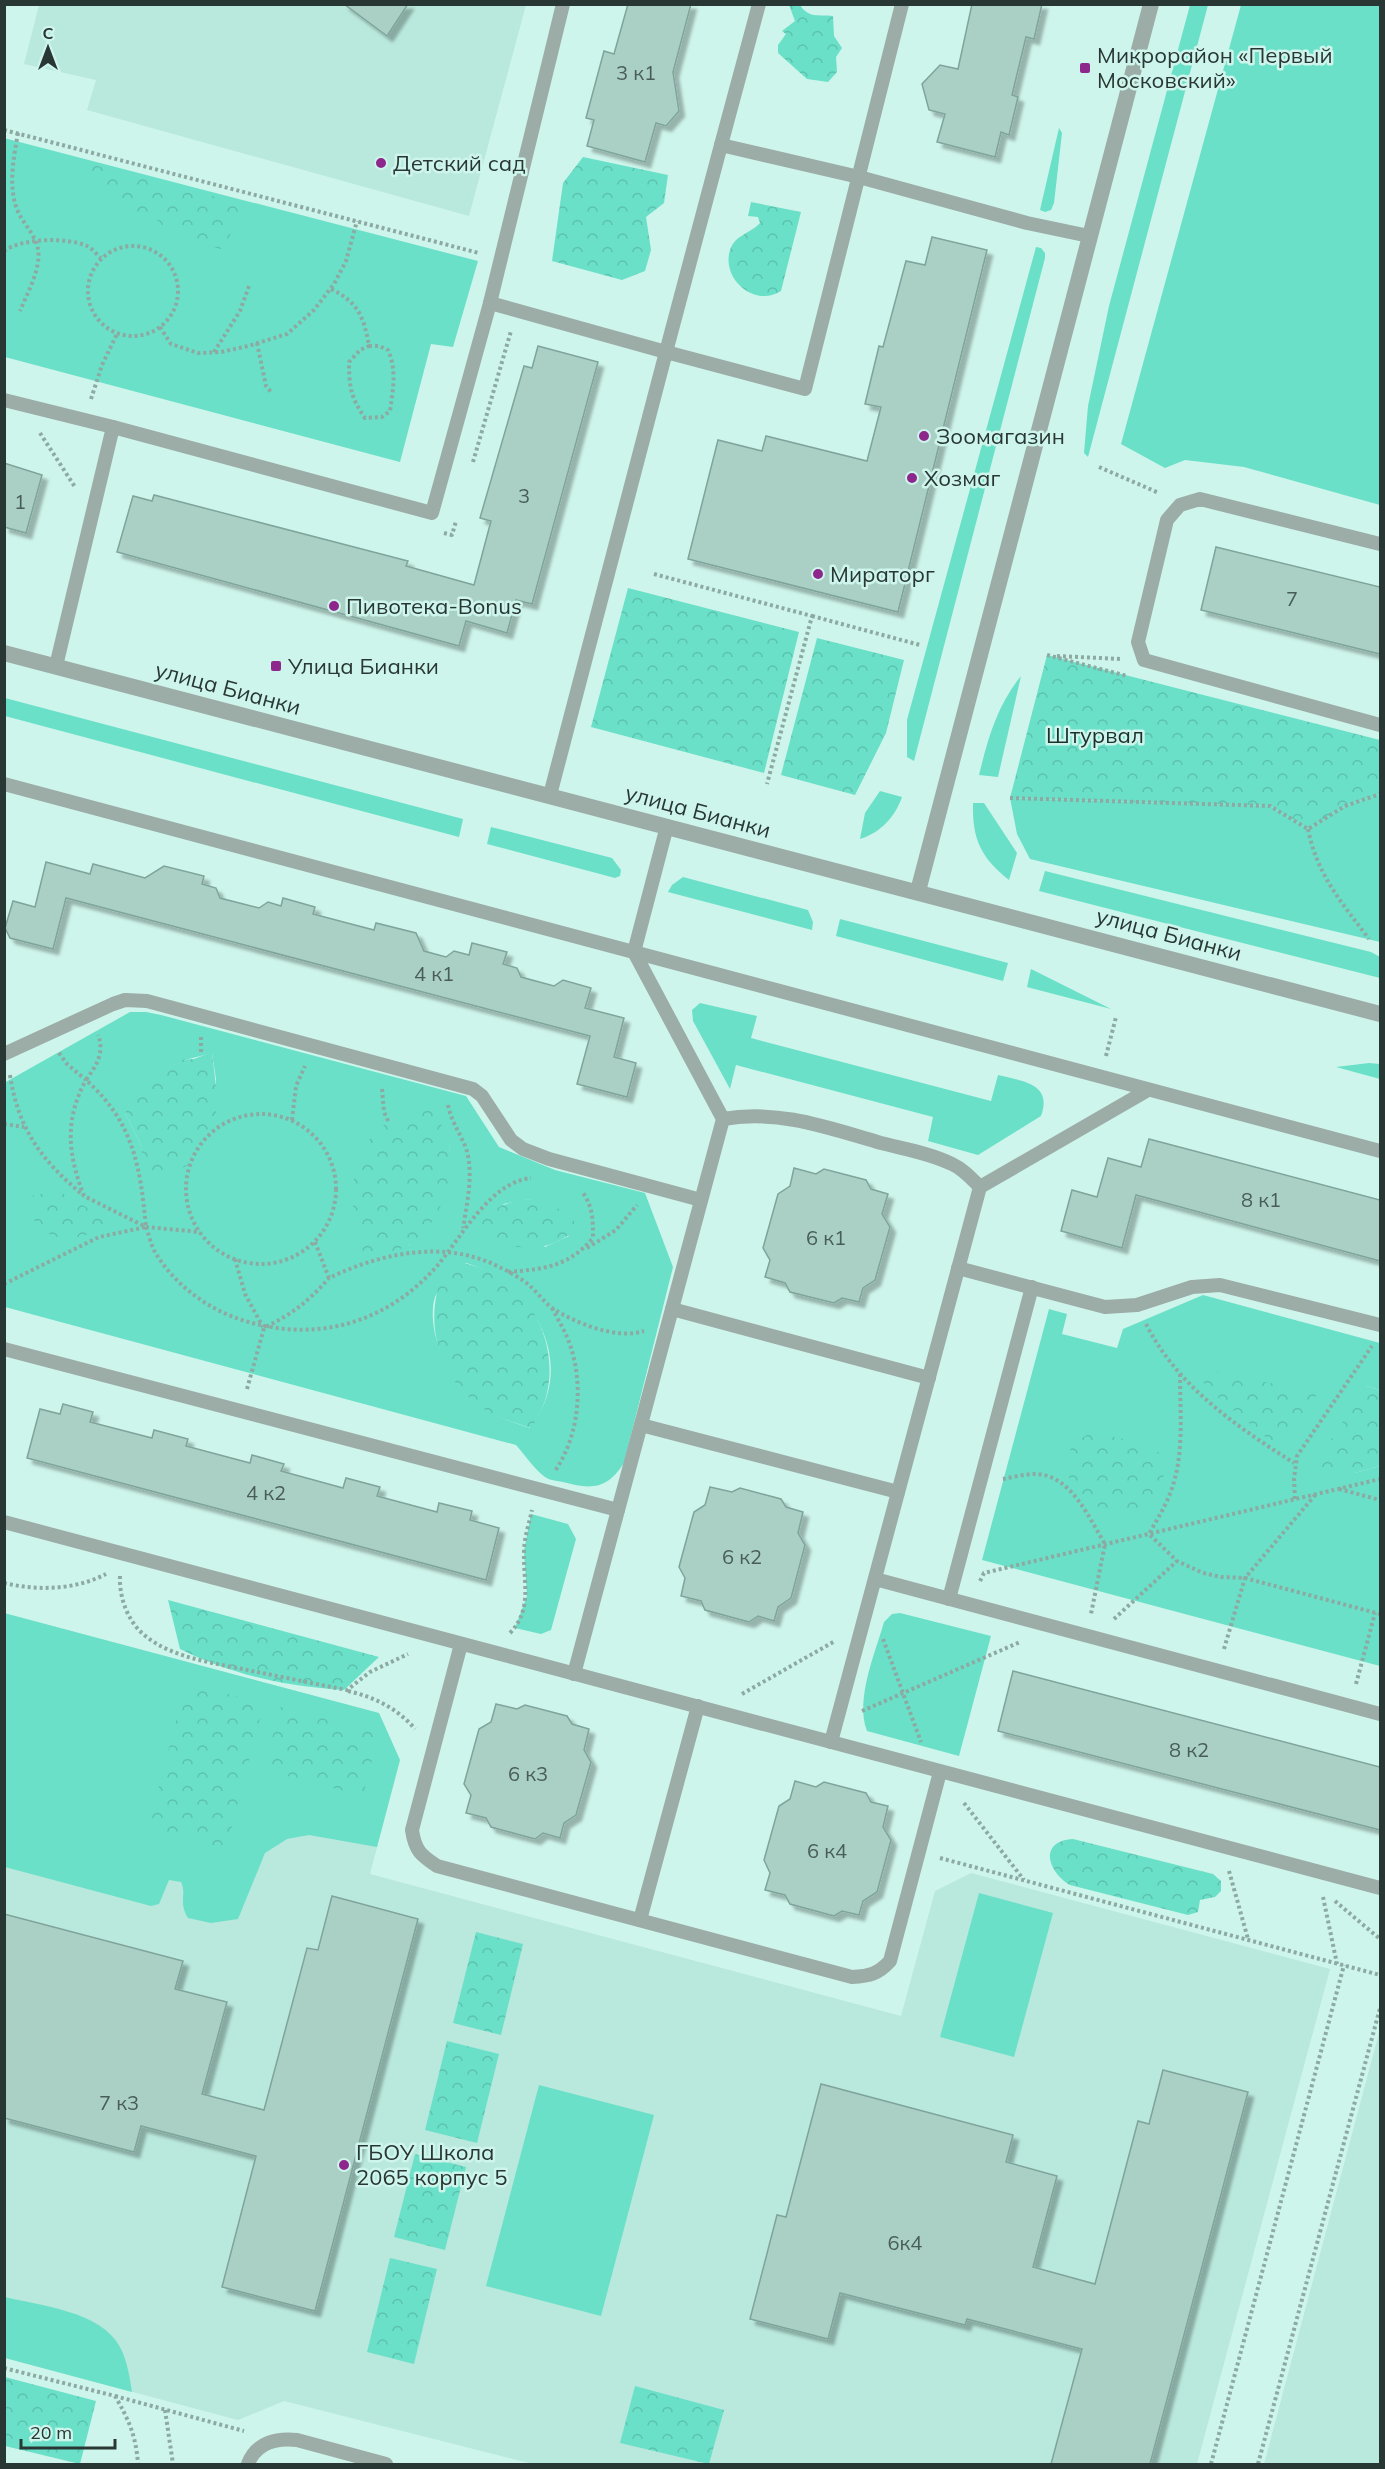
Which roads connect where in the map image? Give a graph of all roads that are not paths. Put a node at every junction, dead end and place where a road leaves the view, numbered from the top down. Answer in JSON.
{"nodes":[{"id":1,"x":563,"y":4,"type":"edge"},
{"id":2,"x":759,"y":4,"type":"edge"},
{"id":3,"x":903,"y":4,"type":"edge"},
{"id":4,"x":1151,"y":4,"type":"edge"},
{"id":5,"x":721,"y":145,"type":"junction"},
{"id":6,"x":859,"y":177,"type":"junction"},
{"id":7,"x":1089,"y":236,"type":"junction"},
{"id":8,"x":490,"y":303,"type":"junction"},
{"id":9,"x":666,"y":352,"type":"junction"},
{"id":10,"x":4,"y":399,"type":"edge"},
{"id":11,"x":113,"y":427,"type":"junction"},
{"id":12,"x":1380,"y":544,"type":"edge"},
{"id":13,"x":4,"y":653,"type":"edge"},
{"id":14,"x":56,"y":666,"type":"junction"},
{"id":15,"x":1380,"y":726,"type":"edge"},
{"id":16,"x":4,"y":784,"type":"edge"},
{"id":17,"x":550,"y":795,"type":"junction"},
{"id":18,"x":667,"y":826,"type":"junction"},
{"id":19,"x":918,"y":891,"type":"junction"},
{"id":20,"x":634,"y":952,"type":"junction"},
{"id":21,"x":1380,"y":1014,"type":"edge"},
{"id":22,"x":7,"y":1052,"type":"edge"},
{"id":23,"x":1148,"y":1090,"type":"junction"},
{"id":24,"x":723,"y":1119,"type":"junction"},
{"id":25,"x":1380,"y":1152,"type":"edge"},
{"id":26,"x":980,"y":1187,"type":"junction"},
{"id":27,"x":701,"y":1200,"type":"junction"},
{"id":28,"x":958,"y":1268,"type":"junction"},
{"id":29,"x":1032,"y":1287,"type":"junction"},
{"id":30,"x":670,"y":1316,"type":"junction"},
{"id":31,"x":1380,"y":1325,"type":"edge"},
{"id":32,"x":4,"y":1349,"type":"edge"},
{"id":33,"x":929,"y":1378,"type":"junction"},
{"id":34,"x":641,"y":1425,"type":"junction"},
{"id":35,"x":898,"y":1492,"type":"junction"},
{"id":36,"x":618,"y":1510,"type":"junction"},
{"id":37,"x":4,"y":1522,"type":"edge"},
{"id":38,"x":875,"y":1579,"type":"junction"},
{"id":39,"x":949,"y":1599,"type":"junction"},
{"id":40,"x":461,"y":1644,"type":"junction"},
{"id":41,"x":574,"y":1674,"type":"junction"},
{"id":42,"x":698,"y":1706,"type":"junction"},
{"id":43,"x":1380,"y":1714,"type":"edge"},
{"id":44,"x":831,"y":1742,"type":"junction"},
{"id":45,"x":940,"y":1772,"type":"junction"},
{"id":46,"x":1380,"y":1888,"type":"edge"},
{"id":47,"x":640,"y":1920,"type":"junction"},
{"id":48,"x":248,"y":2464,"type":"edge"},
{"id":49,"x":386,"y":2464,"type":"edge"}],
"edges":[{"from":1,"to":8,"type":"lane"},
{"from":2,"to":5,"type":"lane"},
{"from":3,"to":6,"type":"lane"},
{"from":4,"to":7,"type":"street"},
{"from":5,"to":6,"type":"lane"},
{"from":5,"to":9,"type":"lane"},
{"from":6,"to":7,"type":"lane"},
{"from":6,"to":9,"type":"lane"},
{"from":7,"to":19,"type":"street"},
{"from":8,"to":9,"type":"lane"},
{"from":8,"to":11,"type":"lane"},
{"from":9,"to":17,"type":"lane"},
{"from":10,"to":11,"type":"lane"},
{"from":11,"to":14,"type":"lane"},
{"from":12,"to":15,"type":"lane"},
{"from":13,"to":14,"type":"street","name":"улица Бианки"},
{"from":14,"to":17,"type":"street","name":"улица Бианки"},
{"from":16,"to":20,"type":"lane"},
{"from":17,"to":18,"type":"street","name":"улица Бианки"},
{"from":18,"to":19,"type":"street","name":"улица Бианки"},
{"from":18,"to":20,"type":"lane"},
{"from":19,"to":21,"type":"street","name":"улица Бианки"},
{"from":20,"to":23,"type":"lane"},
{"from":20,"to":24,"type":"lane"},
{"from":22,"to":27,"type":"lane"},
{"from":23,"to":25,"type":"lane"},
{"from":23,"to":26,"type":"lane"},
{"from":24,"to":26,"type":"lane"},
{"from":24,"to":27,"type":"lane"},
{"from":26,"to":28,"type":"lane"},
{"from":27,"to":30,"type":"lane"},
{"from":28,"to":29,"type":"lane"},
{"from":28,"to":33,"type":"lane"},
{"from":29,"to":31,"type":"lane"},
{"from":29,"to":39,"type":"lane"},
{"from":30,"to":33,"type":"lane"},
{"from":30,"to":34,"type":"lane"},
{"from":32,"to":36,"type":"lane"},
{"from":33,"to":35,"type":"lane"},
{"from":34,"to":35,"type":"lane"},
{"from":34,"to":36,"type":"lane"},
{"from":35,"to":38,"type":"lane"},
{"from":36,"to":41,"type":"lane"},
{"from":37,"to":40,"type":"lane"},
{"from":38,"to":39,"type":"lane"},
{"from":38,"to":44,"type":"lane"},
{"from":39,"to":43,"type":"lane"},
{"from":40,"to":41,"type":"lane"},
{"from":40,"to":47,"type":"lane"},
{"from":41,"to":42,"type":"lane"},
{"from":42,"to":44,"type":"lane"},
{"from":42,"to":47,"type":"lane"},
{"from":44,"to":45,"type":"lane"},
{"from":45,"to":46,"type":"lane"},
{"from":45,"to":47,"type":"lane"},
{"from":48,"to":49,"type":"lane"}]}
